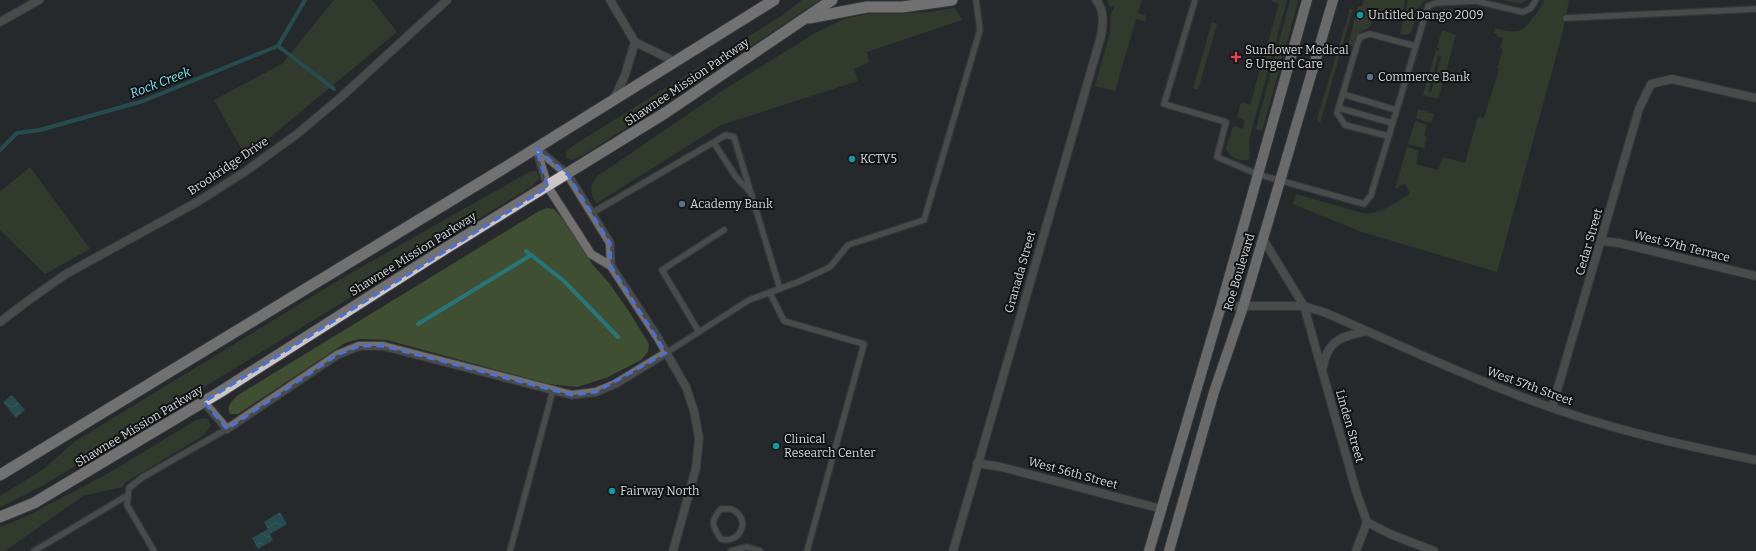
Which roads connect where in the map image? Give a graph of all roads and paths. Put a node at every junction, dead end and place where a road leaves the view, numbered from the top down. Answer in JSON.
{"nodes":[{"id":1,"x":39,"y":0,"type":"edge"},
{"id":2,"x":447,"y":0,"type":"edge"},
{"id":3,"x":610,"y":0,"type":"edge"},
{"id":4,"x":774,"y":0,"type":"edge"},
{"id":5,"x":832,"y":0,"type":"edge"},
{"id":6,"x":952,"y":0,"type":"edge"},
{"id":7,"x":976,"y":0,"type":"edge"},
{"id":8,"x":1096,"y":0,"type":"edge"},
{"id":9,"x":1195,"y":0,"type":"edge"},
{"id":10,"x":1307,"y":0,"type":"edge"},
{"id":11,"x":1333,"y":0,"type":"edge"},
{"id":12,"x":1536,"y":0,"type":"edge"},
{"id":13,"x":765,"y":3,"type":"edge"},
{"id":14,"x":1756,"y":9,"type":"edge"},
{"id":15,"x":1566,"y":18,"type":"dead end"},
{"id":16,"x":804,"y":19,"type":"junction"},
{"id":17,"x":0,"y":22,"type":"edge"},
{"id":18,"x":636,"y":42,"type":"junction"},
{"id":19,"x":1415,"y":46,"type":"junction"},
{"id":20,"x":676,"y":62,"type":"junction"},
{"id":21,"x":1342,"y":94,"type":"junction"},
{"id":22,"x":615,"y":97,"type":"junction"},
{"id":23,"x":1756,"y":98,"type":"edge"},
{"id":24,"x":1339,"y":108,"type":"junction"},
{"id":25,"x":1396,"y":110,"type":"junction"},
{"id":26,"x":1392,"y":123,"type":"junction"},
{"id":27,"x":1388,"y":136,"type":"junction"},
{"id":28,"x":714,"y":143,"type":"junction"},
{"id":29,"x":536,"y":148,"type":"junction"},
{"id":30,"x":568,"y":174,"type":"junction"},
{"id":31,"x":1257,"y":174,"type":"junction"},
{"id":32,"x":1280,"y":181,"type":"junction"},
{"id":33,"x":548,"y":187,"type":"junction"},
{"id":34,"x":751,"y":193,"type":"junction"},
{"id":35,"x":592,"y":213,"type":"junction"},
{"id":36,"x":724,"y":230,"type":"dead end"},
{"id":37,"x":1263,"y":239,"type":"junction"},
{"id":38,"x":1602,"y":241,"type":"junction"},
{"id":39,"x":611,"y":266,"type":"junction"},
{"id":40,"x":1756,"y":276,"type":"edge"},
{"id":41,"x":780,"y":289,"type":"junction"},
{"id":42,"x":770,"y":293,"type":"junction"},
{"id":43,"x":1221,"y":306,"type":"junction"},
{"id":44,"x":1304,"y":306,"type":"junction"},
{"id":45,"x":1243,"y":307,"type":"junction"},
{"id":46,"x":0,"y":322,"type":"edge"},
{"id":47,"x":1367,"y":331,"type":"junction"},
{"id":48,"x":699,"y":332,"type":"junction"},
{"id":49,"x":666,"y":353,"type":"junction"},
{"id":50,"x":1323,"y":372,"type":"junction"},
{"id":51,"x":553,"y":390,"type":"junction"},
{"id":52,"x":204,"y":402,"type":"junction"},
{"id":53,"x":1552,"y":408,"type":"junction"},
{"id":54,"x":227,"y":429,"type":"junction"},
{"id":55,"x":1756,"y":460,"type":"edge"},
{"id":56,"x":977,"y":463,"type":"junction"},
{"id":57,"x":0,"y":475,"type":"edge"},
{"id":58,"x":128,"y":495,"type":"junction"},
{"id":59,"x":1162,"y":509,"type":"junction"},
{"id":60,"x":0,"y":517,"type":"edge"},
{"id":61,"x":1367,"y":522,"type":"junction"},
{"id":62,"x":736,"y":538,"type":"junction"},
{"id":63,"x":741,"y":548,"type":"junction"},
{"id":64,"x":34,"y":551,"type":"edge"},
{"id":65,"x":154,"y":551,"type":"edge"},
{"id":66,"x":510,"y":551,"type":"edge"},
{"id":67,"x":673,"y":551,"type":"edge"},
{"id":68,"x":731,"y":551,"type":"edge"},
{"id":69,"x":760,"y":551,"type":"edge"},
{"id":70,"x":807,"y":551,"type":"edge"},
{"id":71,"x":953,"y":551,"type":"edge"},
{"id":72,"x":1149,"y":551,"type":"edge"},
{"id":73,"x":1169,"y":551,"type":"edge"},
{"id":74,"x":1356,"y":551,"type":"edge"},
{"id":75,"x":1434,"y":551,"type":"edge"}],
"edges":[{"from":1,"to":17,"type":"street"},
{"from":2,"to":46,"type":"street","name":"Brookridge Drive"},
{"from":3,"to":18,"type":"street"},
{"from":4,"to":13,"type":"highway","name":"Shawnee Mission Parkway"},
{"from":5,"to":16,"type":"highway","name":"Shawnee Mission Parkway"},
{"from":6,"to":16,"type":"highway"},
{"from":7,"to":41,"type":"lane"},
{"from":8,"to":56,"type":"street","name":"Granada Street"},
{"from":9,"to":31,"type":"lane"},
{"from":10,"to":31,"type":"main road","name":"Roe Boulevard"},
{"from":11,"to":32,"type":"main road","name":"Roe Boulevard"},
{"from":12,"to":19,"type":"lane"},
{"from":13,"to":20,"type":"highway","name":"Shawnee Mission Parkway"},
{"from":14,"to":15,"type":"lane"},
{"from":16,"to":30,"type":"highway","name":"Shawnee Mission Parkway"},
{"from":18,"to":20,"type":"street"},
{"from":18,"to":22,"type":"street"},
{"from":19,"to":21,"type":"lane"},
{"from":19,"to":25,"type":"lane"},
{"from":20,"to":22,"type":"highway","name":"Shawnee Mission Parkway"},
{"from":21,"to":24,"type":"lane"},
{"from":21,"to":25,"type":"lane"},
{"from":22,"to":29,"type":"highway","name":"Shawnee Mission Parkway"},
{"from":23,"to":38,"type":"street","name":"Cedar Street"},
{"from":24,"to":26,"type":"lane"},
{"from":24,"to":27,"type":"lane"},
{"from":25,"to":26,"type":"lane"},
{"from":26,"to":27,"type":"lane"},
{"from":27,"to":32,"type":"lane"},
{"from":28,"to":34,"type":"lane"},
{"from":28,"to":34,"type":"lane"},
{"from":28,"to":35,"type":"lane"},
{"from":29,"to":30,"type":"street"},
{"from":29,"to":33,"type":"street"},
{"from":29,"to":57,"type":"highway","name":"Shawnee Mission Parkway"},
{"from":30,"to":33,"type":"highway","name":"Shawnee Mission Parkway"},
{"from":30,"to":35,"type":"street"},
{"from":31,"to":32,"type":"lane"},
{"from":31,"to":43,"type":"main road","name":"Roe Boulevard"},
{"from":32,"to":37,"type":"main road","name":"Roe Boulevard"},
{"from":33,"to":39,"type":"street"},
{"from":33,"to":52,"type":"highway","name":"Shawnee Mission Parkway"},
{"from":34,"to":41,"type":"lane"},
{"from":35,"to":39,"type":"street"},
{"from":36,"to":48,"type":"lane"},
{"from":37,"to":44,"type":"street"},
{"from":37,"to":45,"type":"main road","name":"Roe Boulevard"},
{"from":38,"to":40,"type":"street","name":"West 57th Terrace"},
{"from":38,"to":53,"type":"street","name":"Cedar Street"},
{"from":39,"to":49,"type":"street"},
{"from":41,"to":42,"type":"lane"},
{"from":42,"to":48,"type":"lane"},
{"from":42,"to":70,"type":"lane"},
{"from":43,"to":45,"type":"street","name":"West 57th Street"},
{"from":43,"to":59,"type":"main road","name":"Roe Boulevard"},
{"from":44,"to":45,"type":"street","name":"West 57th Street"},
{"from":44,"to":47,"type":"street","name":"West 57th Street"},
{"from":44,"to":50,"type":"street","name":"Linden Street"},
{"from":45,"to":73,"type":"main road","name":"Roe Boulevard"},
{"from":47,"to":50,"type":"street"},
{"from":47,"to":53,"type":"street","name":"West 57th Street"},
{"from":48,"to":49,"type":"lane"},
{"from":49,"to":51,"type":"street"},
{"from":49,"to":67,"type":"street"},
{"from":50,"to":61,"type":"street","name":"Linden Street"},
{"from":51,"to":54,"type":"street"},
{"from":51,"to":66,"type":"lane"},
{"from":52,"to":54,"type":"street"},
{"from":52,"to":60,"type":"highway","name":"Shawnee Mission Parkway"},
{"from":53,"to":55,"type":"street","name":"West 57th Street"},
{"from":54,"to":58,"type":"lane"},
{"from":56,"to":59,"type":"street","name":"West 56th Street"},
{"from":56,"to":71,"type":"street","name":"Granada Street"},
{"from":58,"to":64,"type":"lane"},
{"from":58,"to":65,"type":"lane"},
{"from":59,"to":72,"type":"main road","name":"Roe Boulevard"},
{"from":61,"to":74,"type":"street"},
{"from":61,"to":75,"type":"street"},
{"from":62,"to":62,"type":"lane"},
{"from":62,"to":63,"type":"lane"},
{"from":63,"to":68,"type":"lane"},
{"from":63,"to":69,"type":"lane"}]}
